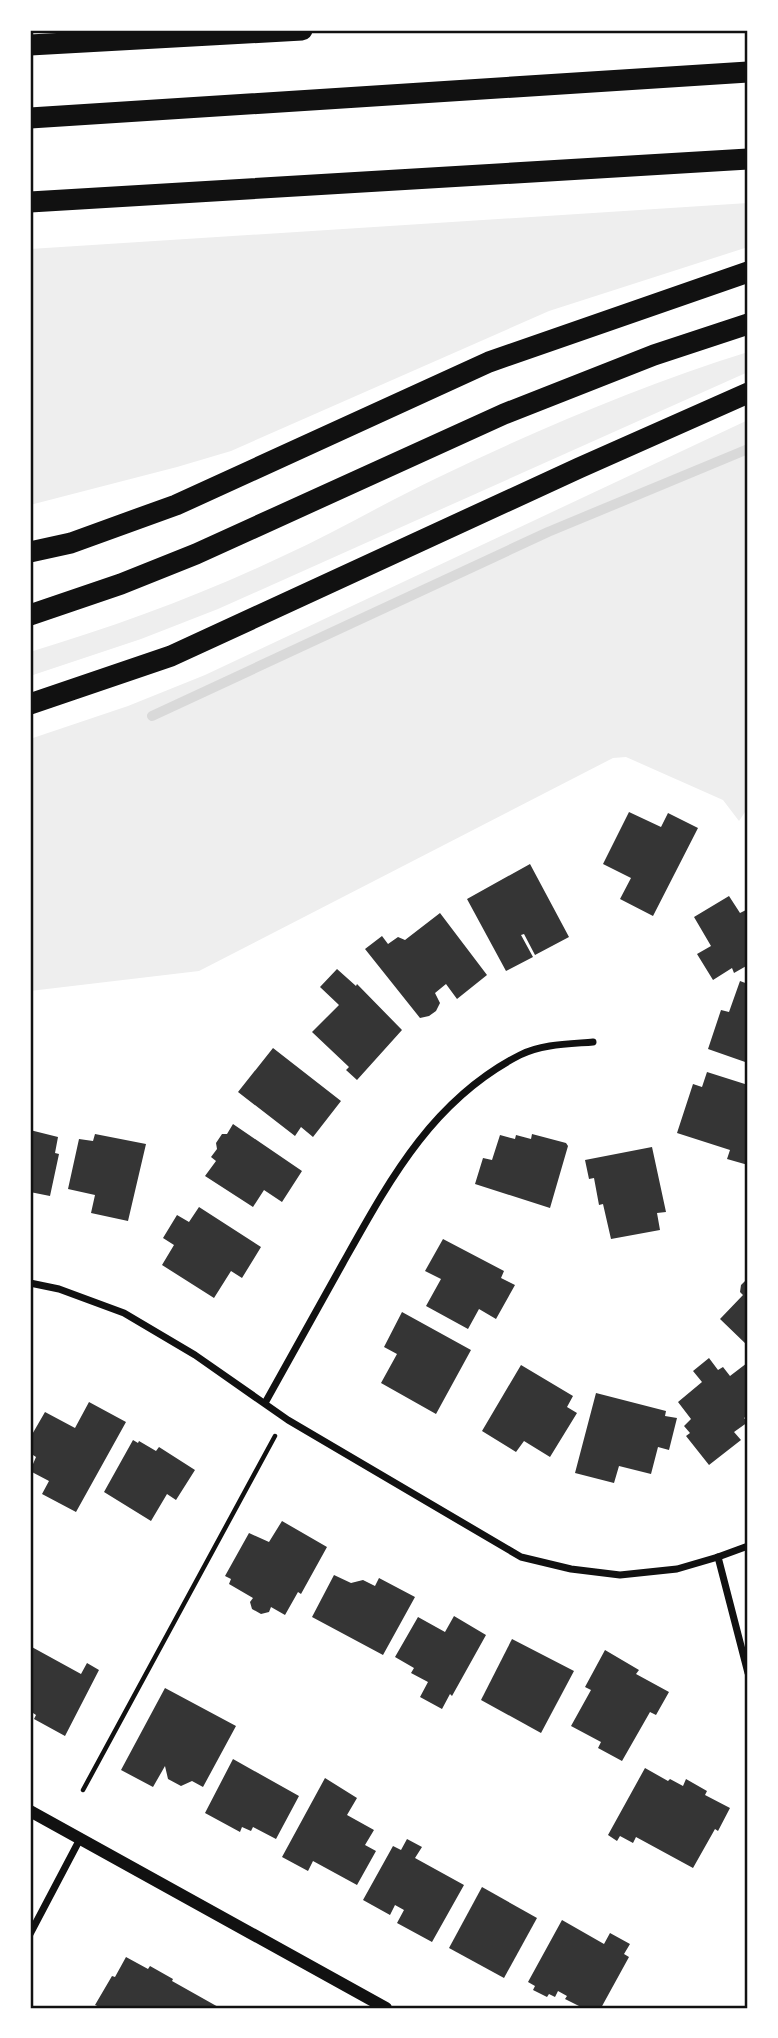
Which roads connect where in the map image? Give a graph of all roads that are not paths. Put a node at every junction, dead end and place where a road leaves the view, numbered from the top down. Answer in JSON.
{"nodes":[{"id":1,"x":302,"y":30,"type":"edge"},
{"id":2,"x":30,"y":45,"type":"edge"},
{"id":3,"x":748,"y":72,"type":"edge"},
{"id":4,"x":30,"y":118,"type":"edge"},
{"id":5,"x":748,"y":159,"type":"edge"},
{"id":6,"x":30,"y":202,"type":"edge"},
{"id":7,"x":748,"y":272,"type":"edge"},
{"id":8,"x":748,"y":324,"type":"edge"},
{"id":9,"x":748,"y":393,"type":"edge"},
{"id":10,"x":30,"y":552,"type":"edge"},
{"id":11,"x":30,"y":615,"type":"edge"},
{"id":12,"x":30,"y":704,"type":"edge"},
{"id":13,"x":593,"y":1042,"type":"dead end"},
{"id":14,"x":30,"y":1283,"type":"edge"},
{"id":15,"x":265,"y":1403,"type":"junction"},
{"id":16,"x":748,"y":1546,"type":"edge"},
{"id":17,"x":719,"y":1558,"type":"junction"},
{"id":18,"x":748,"y":1673,"type":"edge"},
{"id":19,"x":30,"y":1811,"type":"edge"},
{"id":20,"x":80,"y":1839,"type":"junction"},
{"id":21,"x":30,"y":1934,"type":"edge"},
{"id":22,"x":386,"y":2008,"type":"edge"}],
"edges":[{"from":1,"to":2,"type":"highway"},
{"from":3,"to":4,"type":"highway"},
{"from":5,"to":6,"type":"highway"},
{"from":7,"to":10,"type":"highway"},
{"from":8,"to":11,"type":"highway"},
{"from":9,"to":12,"type":"highway"},
{"from":13,"to":15,"type":"street"},
{"from":14,"to":15,"type":"street"},
{"from":15,"to":17,"type":"street"},
{"from":16,"to":17,"type":"street"},
{"from":17,"to":18,"type":"street"},
{"from":19,"to":20,"type":"street"},
{"from":20,"to":21,"type":"street"},
{"from":20,"to":22,"type":"street"}]}
